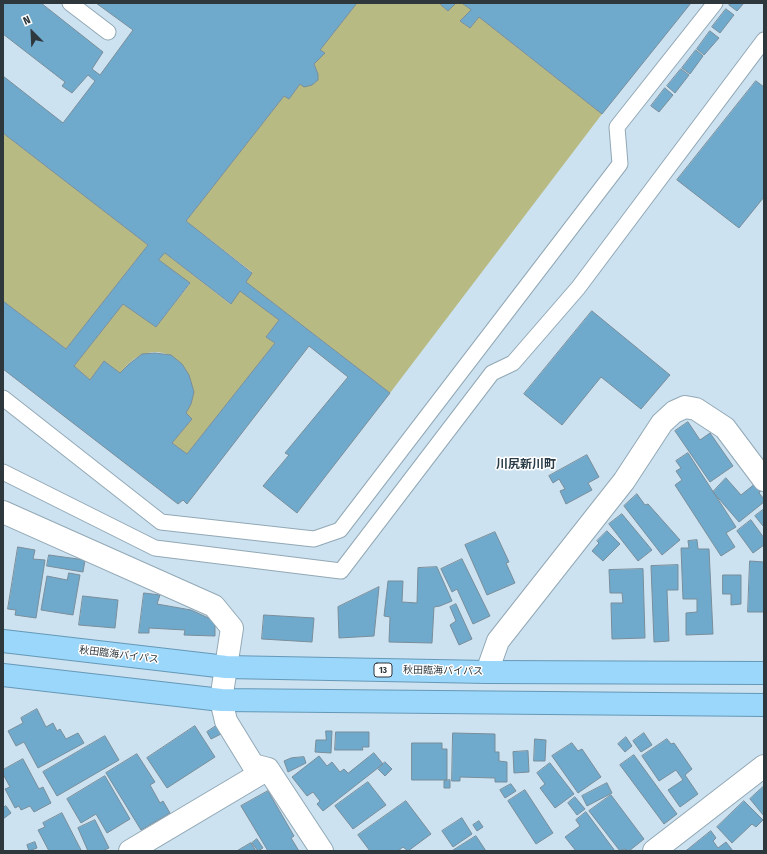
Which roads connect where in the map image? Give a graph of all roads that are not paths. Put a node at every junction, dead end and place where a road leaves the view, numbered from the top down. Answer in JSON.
{"nodes":[{"id":1,"x":70,"y":3,"type":"edge"},
{"id":2,"x":715,"y":3,"type":"edge"},
{"id":3,"x":108,"y":32,"type":"dead end"},
{"id":4,"x":764,"y":40,"type":"edge"},
{"id":5,"x":3,"y":398,"type":"edge"},
{"id":6,"x":3,"y":472,"type":"edge"},
{"id":7,"x":764,"y":480,"type":"edge"},
{"id":8,"x":3,"y":512,"type":"edge"},
{"id":9,"x":3,"y":641,"type":"edge"},
{"id":10,"x":226,"y":667,"type":"junction"},
{"id":11,"x":487,"y":672,"type":"junction"},
{"id":12,"x":764,"y":673,"type":"edge"},
{"id":13,"x":3,"y":675,"type":"edge"},
{"id":14,"x":221,"y":700,"type":"junction"},
{"id":15,"x":764,"y":705,"type":"edge"},
{"id":16,"x":764,"y":766,"type":"edge"},
{"id":17,"x":268,"y":769,"type":"junction"},
{"id":18,"x":130,"y":851,"type":"edge"},
{"id":19,"x":322,"y":851,"type":"edge"},
{"id":20,"x":654,"y":851,"type":"edge"}],
"edges":[{"from":1,"to":3,"type":"lane"},
{"from":2,"to":5,"type":"lane"},
{"from":4,"to":6,"type":"lane"},
{"from":7,"to":11,"type":"street"},
{"from":8,"to":10,"type":"street"},
{"from":9,"to":10,"type":"highway","name":"秋田臨海バイパス","number":"13"},
{"from":10,"to":11,"type":"highway","name":"秋田臨海バイパス","number":"13"},
{"from":10,"to":14,"type":"street"},
{"from":11,"to":12,"type":"highway","name":"秋田臨海バイパス","number":"13"},
{"from":13,"to":14,"type":"highway"},
{"from":14,"to":15,"type":"highway"},
{"from":14,"to":17,"type":"street"},
{"from":16,"to":20,"type":"street"},
{"from":17,"to":18,"type":"street"},
{"from":17,"to":19,"type":"street"}]}
